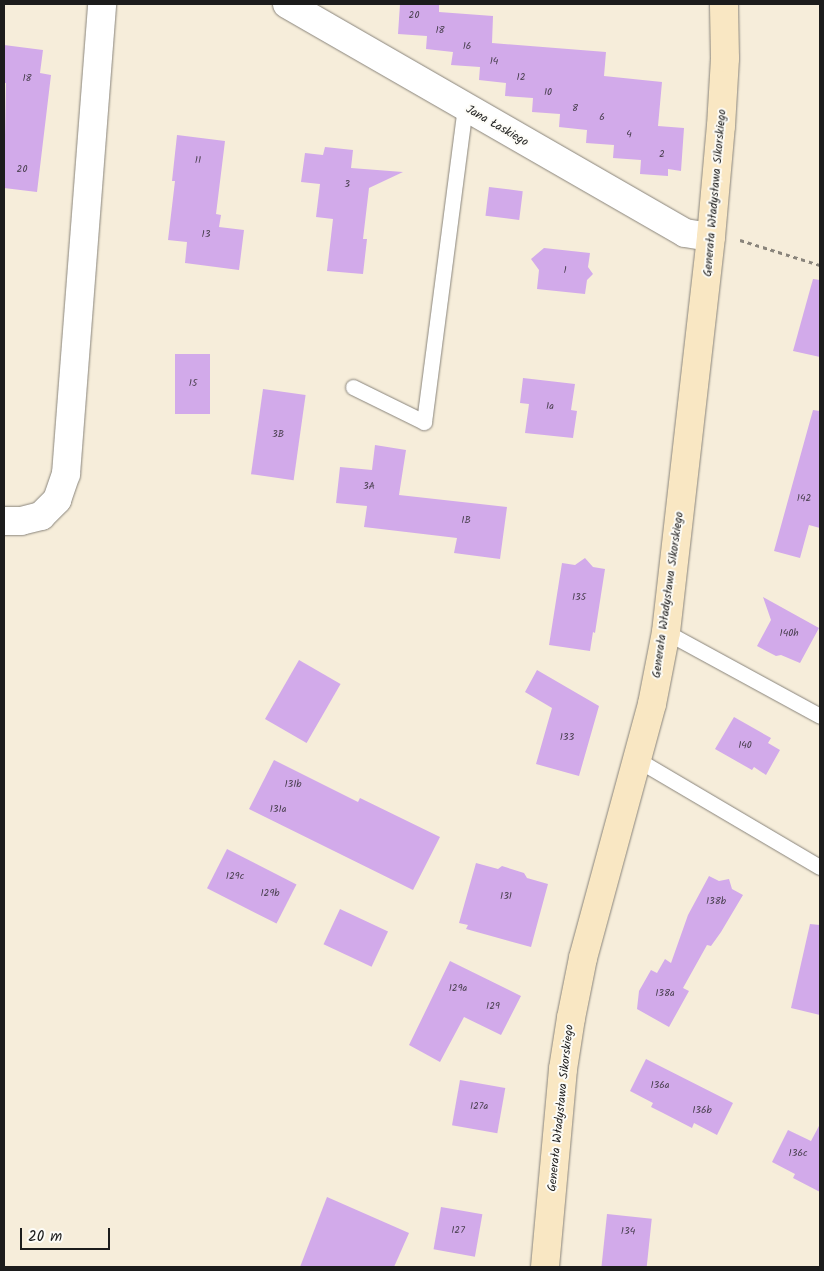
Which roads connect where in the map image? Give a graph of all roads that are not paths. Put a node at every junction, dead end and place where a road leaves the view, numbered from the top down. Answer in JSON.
{"nodes":[{"id":1,"x":102,"y":4,"type":"edge"},
{"id":2,"x":287,"y":4,"type":"edge"},
{"id":3,"x":724,"y":4,"type":"edge"},
{"id":4,"x":465,"y":108,"type":"junction"},
{"id":5,"x":711,"y":237,"type":"junction"},
{"id":6,"x":353,"y":387,"type":"dead end"},
{"id":7,"x":4,"y":521,"type":"edge"},
{"id":8,"x":666,"y":632,"type":"junction"},
{"id":9,"x":820,"y":716,"type":"edge"},
{"id":10,"x":638,"y":760,"type":"junction"},
{"id":11,"x":820,"y":867,"type":"edge"},
{"id":12,"x":545,"y":1267,"type":"edge"}],
"edges":[{"from":1,"to":7,"type":"street"},
{"from":2,"to":4,"type":"street","name":"Jana Łaskiego"},
{"from":3,"to":5,"type":"street","name":"Generała Władysława Sikorskiego"},
{"from":4,"to":5,"type":"street","name":"Jana Łaskiego"},
{"from":4,"to":6,"type":"lane"},
{"from":5,"to":8,"type":"street","name":"Generała Władysława Sikorskiego"},
{"from":8,"to":9,"type":"lane"},
{"from":8,"to":10,"type":"street","name":"Generała Władysława Sikorskiego"},
{"from":10,"to":11,"type":"lane"},
{"from":10,"to":12,"type":"street","name":"Generała Władysława Sikorskiego"}]}
